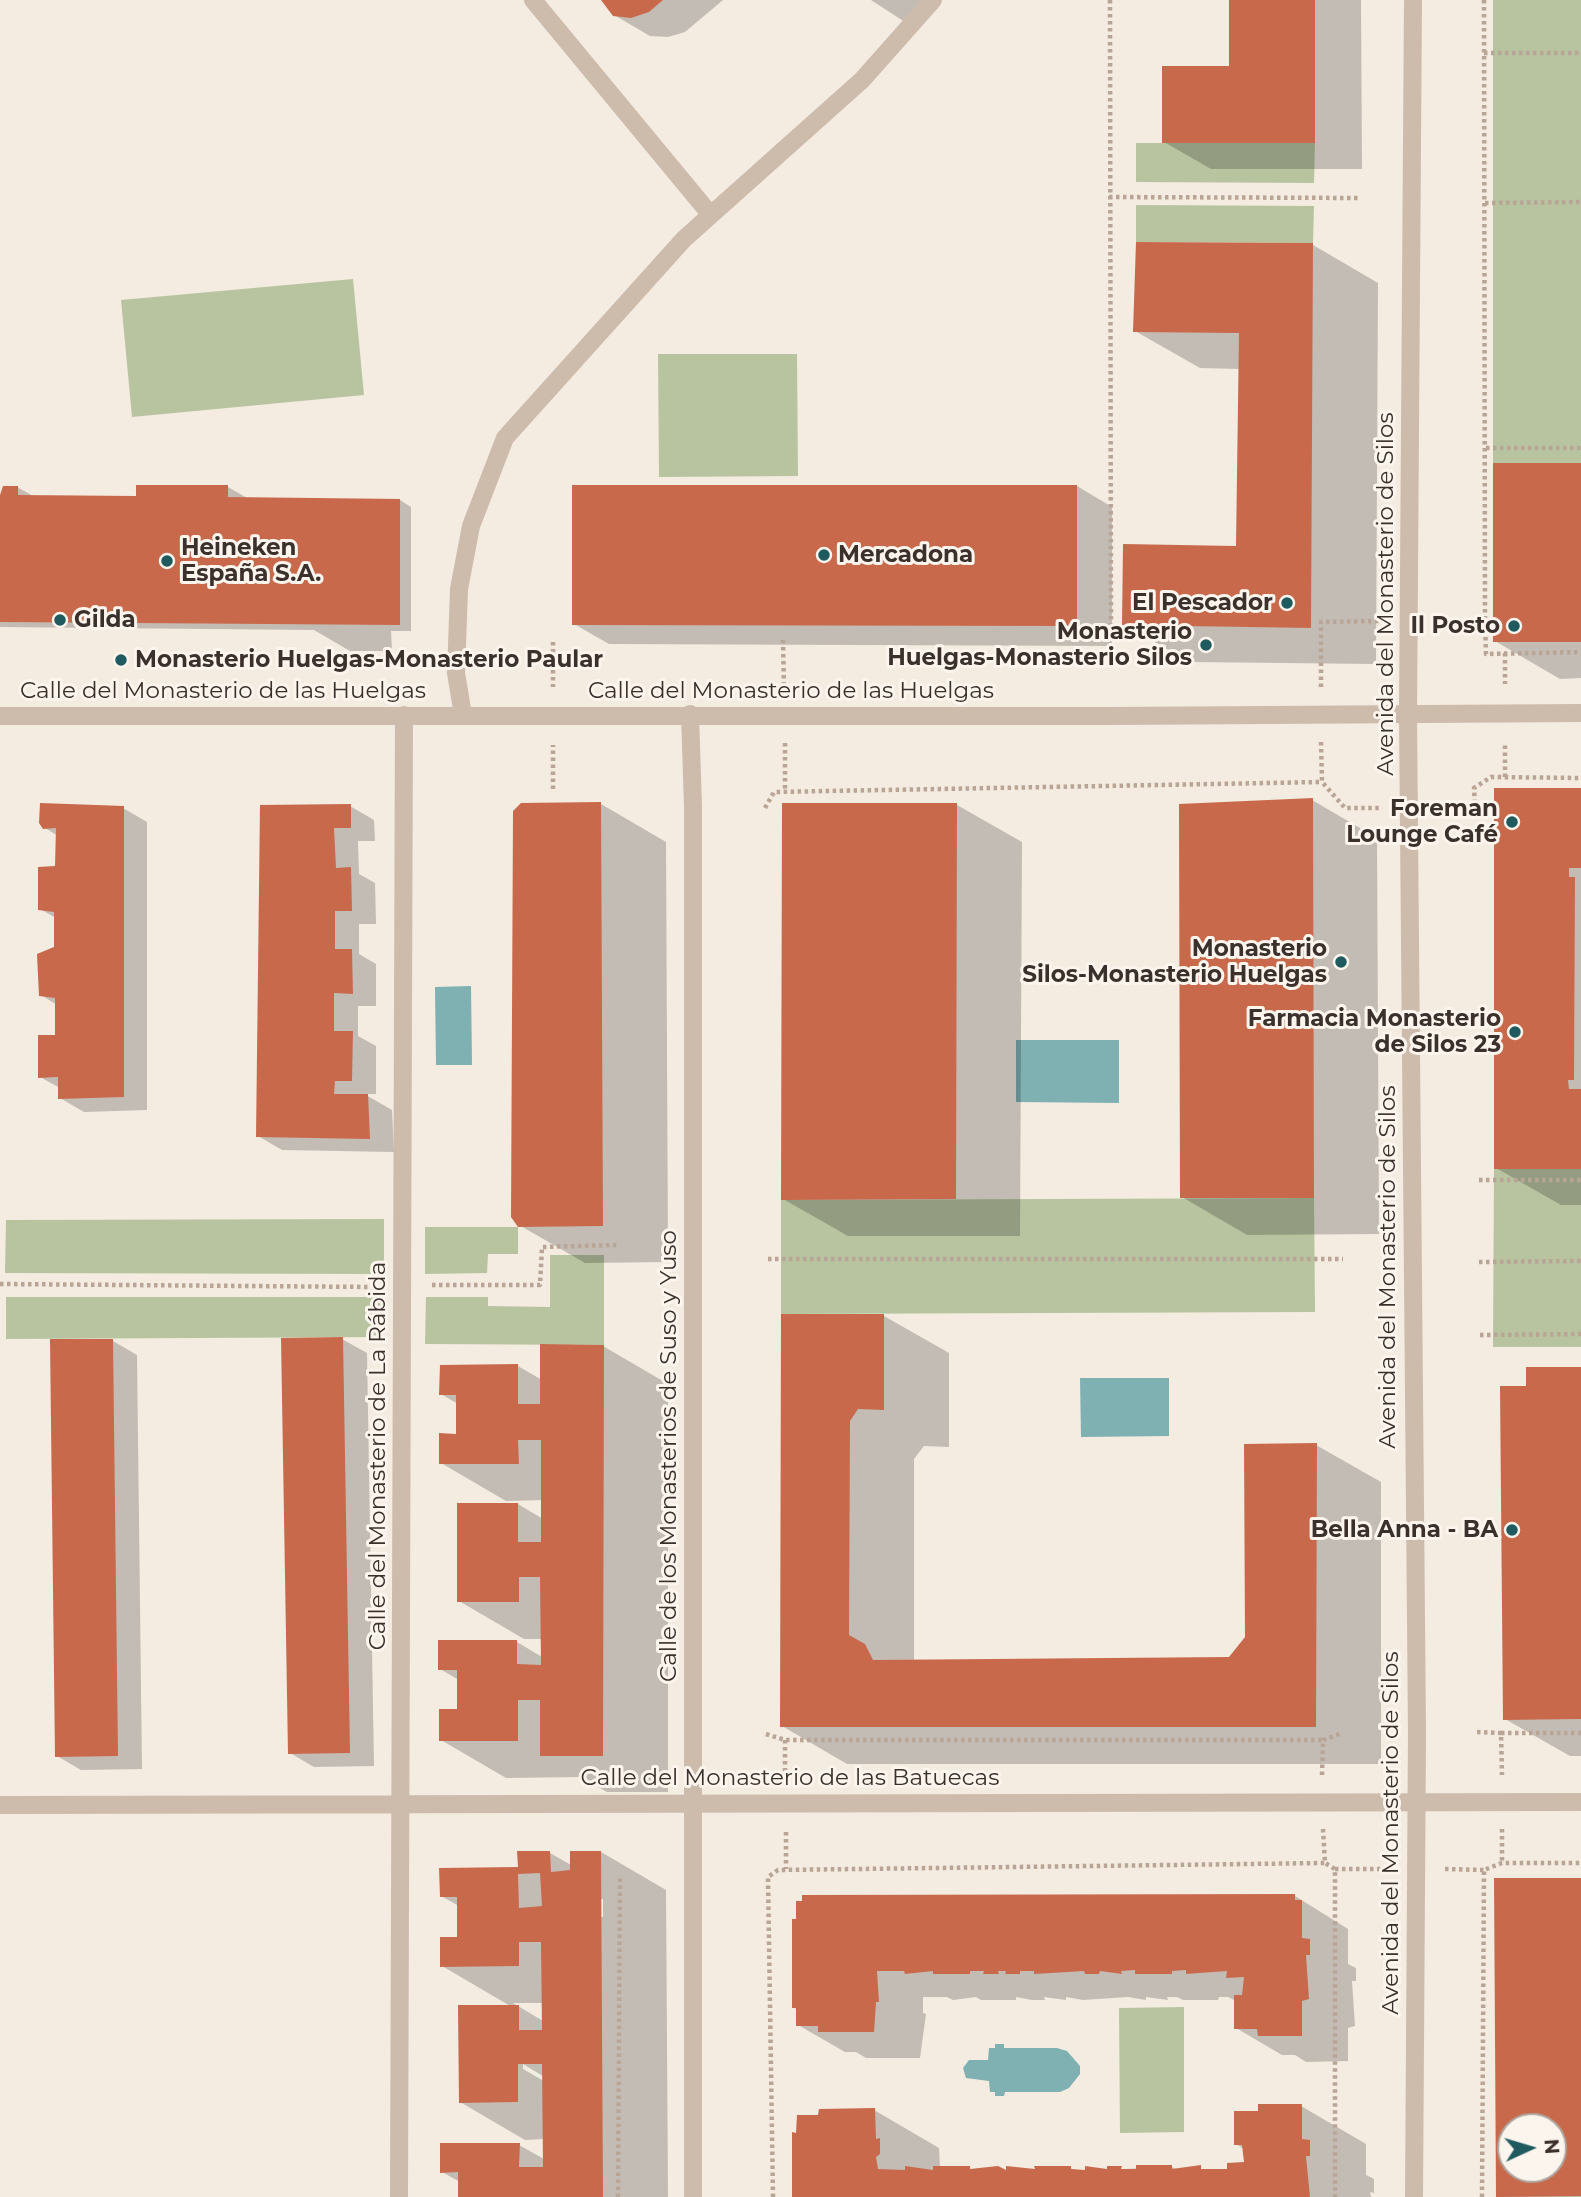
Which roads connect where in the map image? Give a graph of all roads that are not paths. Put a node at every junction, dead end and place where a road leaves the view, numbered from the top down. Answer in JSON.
{"nodes":[{"id":1,"x":533,"y":0,"type":"edge"},
{"id":2,"x":933,"y":0,"type":"edge"},
{"id":3,"x":1413,"y":0,"type":"edge"},
{"id":4,"x":710,"y":214,"type":"junction"},
{"id":5,"x":1581,"y":713,"type":"edge"},
{"id":6,"x":690,"y":714,"type":"junction"},
{"id":7,"x":404,"y":715,"type":"junction"},
{"id":8,"x":463,"y":715,"type":"junction"},
{"id":9,"x":1408,"y":715,"type":"junction"},
{"id":10,"x":0,"y":716,"type":"edge"},
{"id":11,"x":694,"y":1802,"type":"junction"},
{"id":12,"x":1417,"y":1802,"type":"junction"},
{"id":13,"x":1581,"y":1802,"type":"edge"},
{"id":14,"x":0,"y":1805,"type":"edge"},
{"id":15,"x":402,"y":1807,"type":"junction"},
{"id":16,"x":399,"y":2197,"type":"edge"},
{"id":17,"x":693,"y":2197,"type":"edge"},
{"id":18,"x":1414,"y":2197,"type":"edge"}],
"edges":[{"from":1,"to":4,"type":"street"},
{"from":2,"to":4,"type":"street"},
{"from":3,"to":9,"type":"street","name":"Avenida del Monasterio de Silos"},
{"from":4,"to":8,"type":"street"},
{"from":5,"to":9,"type":"street","name":"Calle del Monasterio de las Huelgas"},
{"from":6,"to":8,"type":"street","name":"Calle del Monasterio de las Huelgas"},
{"from":6,"to":9,"type":"street","name":"Calle del Monasterio de las Huelgas"},
{"from":6,"to":11,"type":"street","name":"Calle de los Monasterios de Suso y Yuso"},
{"from":7,"to":8,"type":"street","name":"Calle del Monasterio de las Huelgas"},
{"from":7,"to":10,"type":"street","name":"Calle del Monasterio de las Huelgas"},
{"from":7,"to":15,"type":"street","name":"Calle del Monasterio de La Rábida"},
{"from":9,"to":12,"type":"street","name":"Avenida del Monasterio de Silos"},
{"from":11,"to":12,"type":"street","name":"Calle del Monasterio de las Batuecas"},
{"from":11,"to":15,"type":"street","name":"Calle del Monasterio de las Batuecas"},
{"from":11,"to":17,"type":"street","name":"Calle de los Monasterios de Suso y Yuso"},
{"from":12,"to":13,"type":"street","name":"Calle del Monasterio de las Batuecas"},
{"from":12,"to":18,"type":"street","name":"Avenida del Monasterio de Silos"},
{"from":14,"to":15,"type":"street","name":"Calle del Monasterio de las Batuecas"},
{"from":15,"to":16,"type":"street","name":"Calle del Monasterio de La Rábida"}]}
